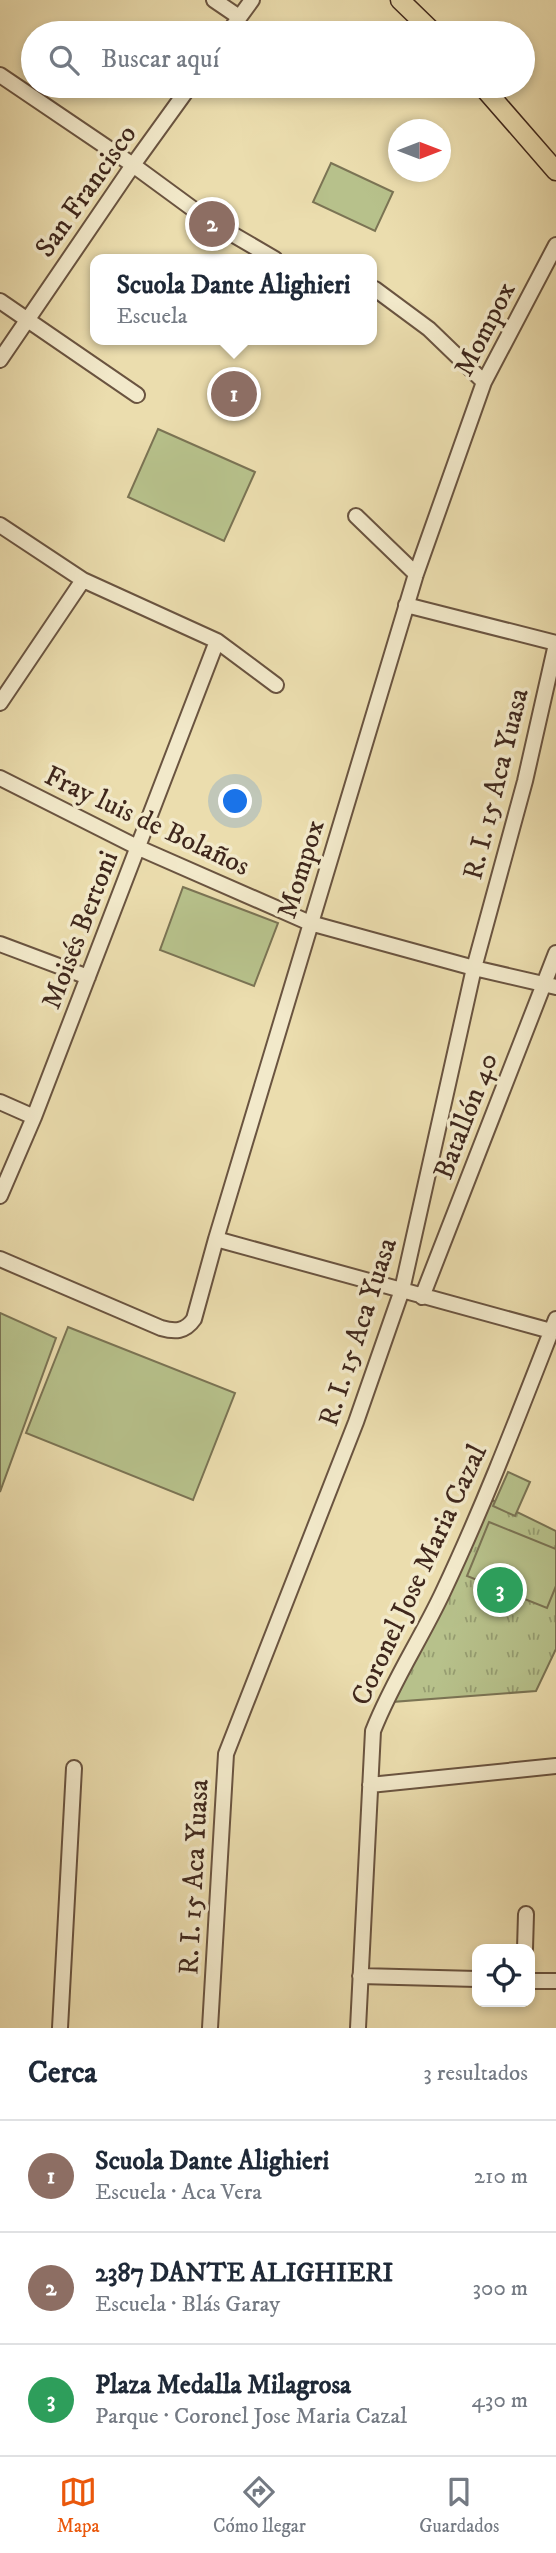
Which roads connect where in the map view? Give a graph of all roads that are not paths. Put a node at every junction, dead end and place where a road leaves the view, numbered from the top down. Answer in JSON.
{"nodes":[{"id":1,"x":214,"y":0,"type":"edge"},
{"id":2,"x":252,"y":0,"type":"edge"},
{"id":3,"x":400,"y":0,"type":"edge"},
{"id":4,"x":239,"y":17,"type":"junction"},
{"id":5,"x":236,"y":21,"type":"edge"},
{"id":6,"x":422,"y":21,"type":"edge"},
{"id":7,"x":0,"y":75,"type":"edge"},
{"id":8,"x":21,"y":89,"type":"edge"},
{"id":9,"x":34,"y":98,"type":"edge"},
{"id":10,"x":181,"y":98,"type":"edge"},
{"id":11,"x":492,"y":98,"type":"edge"},
{"id":12,"x":133,"y":165,"type":"junction"},
{"id":13,"x":556,"y":171,"type":"edge"},
{"id":14,"x":556,"y":244,"type":"edge"},
{"id":15,"x":266,"y":254,"type":"edge"},
{"id":16,"x":377,"y":290,"type":"edge"},
{"id":17,"x":0,"y":301,"type":"edge"},
{"id":18,"x":28,"y":320,"type":"junction"},
{"id":19,"x":0,"y":360,"type":"edge"},
{"id":20,"x":484,"y":382,"type":"junction"},
{"id":21,"x":137,"y":395,"type":"dead end"},
{"id":22,"x":356,"y":516,"type":"dead end"},
{"id":23,"x":0,"y":525,"type":"edge"},
{"id":24,"x":416,"y":574,"type":"junction"},
{"id":25,"x":83,"y":580,"type":"junction"},
{"id":26,"x":406,"y":605,"type":"junction"},
{"id":27,"x":217,"y":641,"type":"junction"},
{"id":28,"x":556,"y":643,"type":"edge"},
{"id":29,"x":276,"y":685,"type":"dead end"},
{"id":30,"x":0,"y":703,"type":"edge"},
{"id":31,"x":0,"y":778,"type":"edge"},
{"id":32,"x":139,"y":848,"type":"junction"},
{"id":33,"x":310,"y":923,"type":"junction"},
{"id":34,"x":0,"y":944,"type":"edge"},
{"id":35,"x":556,"y":953,"type":"edge"},
{"id":36,"x":474,"y":968,"type":"junction"},
{"id":37,"x":88,"y":977,"type":"junction"},
{"id":38,"x":550,"y":985,"type":"edge"},
{"id":39,"x":0,"y":1102,"type":"edge"},
{"id":40,"x":34,"y":1117,"type":"junction"},
{"id":41,"x":0,"y":1196,"type":"edge"},
{"id":42,"x":216,"y":1239,"type":"junction"},
{"id":43,"x":0,"y":1259,"type":"edge"},
{"id":44,"x":402,"y":1290,"type":"junction"},
{"id":45,"x":422,"y":1297,"type":"junction"},
{"id":46,"x":554,"y":1325,"type":"edge"},
{"id":47,"x":550,"y":1352,"type":"edge"},
{"id":48,"x":556,"y":1766,"type":"edge"},
{"id":49,"x":74,"y":1768,"type":"dead end"},
{"id":50,"x":370,"y":1785,"type":"junction"},
{"id":51,"x":526,"y":1914,"type":"dead end"},
{"id":52,"x":525,"y":1944,"type":"edge"},
{"id":53,"x":360,"y":1976,"type":"junction"},
{"id":54,"x":472,"y":1979,"type":"edge"},
{"id":55,"x":535,"y":1980,"type":"edge"},
{"id":56,"x":556,"y":1981,"type":"edge"},
{"id":57,"x":60,"y":2028,"type":"edge"},
{"id":58,"x":210,"y":2028,"type":"edge"},
{"id":59,"x":358,"y":2028,"type":"edge"}],
"edges":[{"from":1,"to":4,"type":"street"},
{"from":2,"to":4,"type":"street"},
{"from":3,"to":6,"type":"main road"},
{"from":4,"to":5,"type":"street"},
{"from":7,"to":8,"type":"street"},
{"from":9,"to":12,"type":"street"},
{"from":10,"to":12,"type":"street","name":"San Francisco"},
{"from":11,"to":13,"type":"main road"},
{"from":12,"to":15,"type":"street"},
{"from":12,"to":18,"type":"street","name":"San Francisco"},
{"from":14,"to":20,"type":"street","name":"Mompox"},
{"from":16,"to":20,"type":"street"},
{"from":17,"to":18,"type":"street"},
{"from":18,"to":19,"type":"street","name":"San Francisco"},
{"from":18,"to":21,"type":"street"},
{"from":20,"to":24,"type":"street","name":"Mompox"},
{"from":22,"to":24,"type":"street"},
{"from":23,"to":25,"type":"street"},
{"from":24,"to":26,"type":"street","name":"Mompox"},
{"from":25,"to":27,"type":"street"},
{"from":25,"to":30,"type":"street"},
{"from":26,"to":28,"type":"street"},
{"from":26,"to":33,"type":"street","name":"Mompox"},
{"from":27,"to":29,"type":"street"},
{"from":27,"to":32,"type":"street","name":"Moisés Bertoni"},
{"from":28,"to":36,"type":"street","name":"R. I. 15 Aca Yuasa"},
{"from":31,"to":32,"type":"street","name":"Fray luis de Bolaños"},
{"from":32,"to":33,"type":"street","name":"Fray luis de Bolaños"},
{"from":32,"to":37,"type":"street","name":"Moisés Bertoni"},
{"from":33,"to":36,"type":"street","name":"Fray luis de Bolaños"},
{"from":33,"to":42,"type":"street","name":"Mompox"},
{"from":34,"to":37,"type":"street"},
{"from":35,"to":38,"type":"street","name":"Batallón 40"},
{"from":36,"to":38,"type":"street","name":"Fray luis de Bolaños"},
{"from":36,"to":44,"type":"street","name":"R. I. 15 Aca Yuasa"},
{"from":37,"to":40,"type":"street","name":"Moisés Bertoni"},
{"from":38,"to":45,"type":"street","name":"Batallón 40"},
{"from":39,"to":40,"type":"street"},
{"from":40,"to":41,"type":"street","name":"Moisés Bertoni"},
{"from":42,"to":43,"type":"street","name":"Mompox"},
{"from":42,"to":44,"type":"street"},
{"from":44,"to":45,"type":"street"},
{"from":44,"to":58,"type":"street","name":"R. I. 15 Aca Yuasa"},
{"from":45,"to":46,"type":"street"},
{"from":46,"to":47,"type":"street","name":"Coronel Jose Maria Cazal"},
{"from":47,"to":50,"type":"street","name":"Coronel Jose Maria Cazal"},
{"from":48,"to":50,"type":"street"},
{"from":49,"to":57,"type":"street"},
{"from":50,"to":53,"type":"street","name":"Coronel Jose Maria Cazal"},
{"from":51,"to":52,"type":"street"},
{"from":53,"to":54,"type":"street"},
{"from":53,"to":59,"type":"street","name":"Coronel Jose Maria Cazal"},
{"from":55,"to":56,"type":"street"}]}
